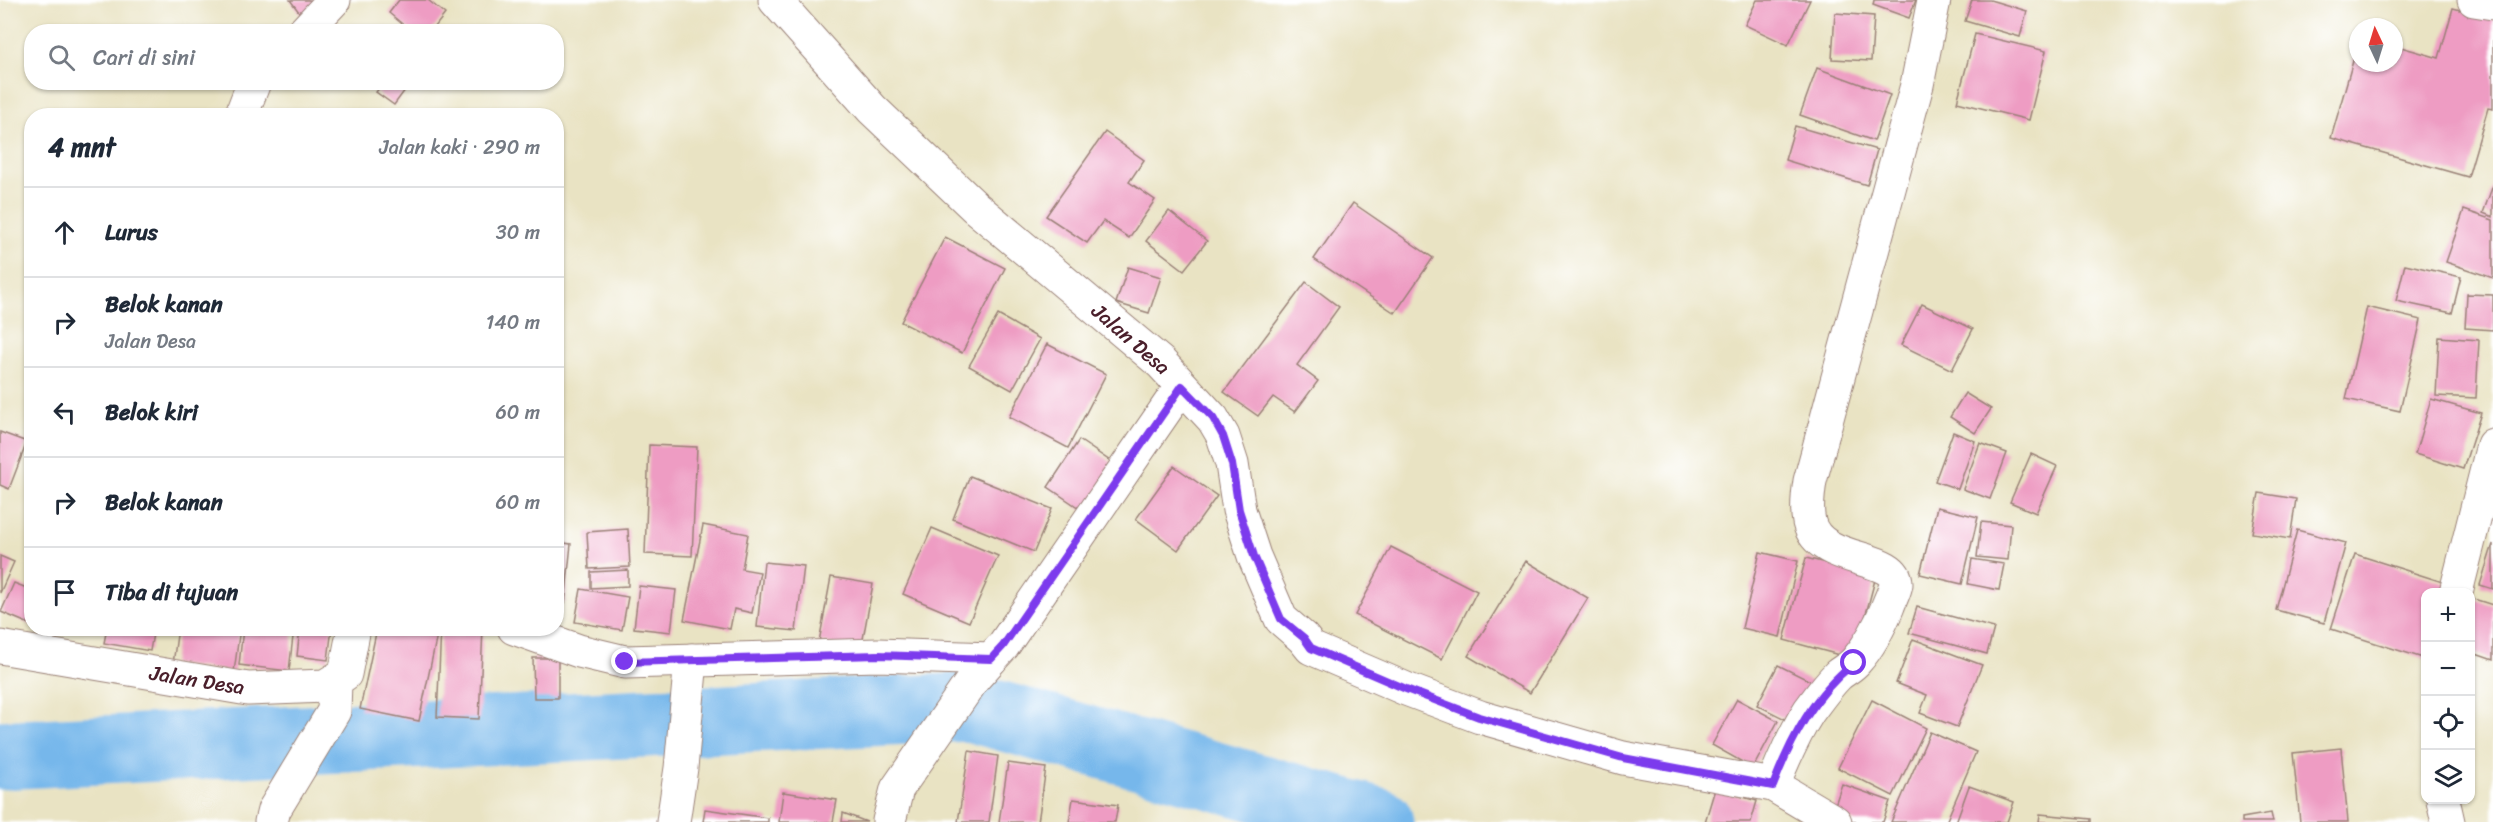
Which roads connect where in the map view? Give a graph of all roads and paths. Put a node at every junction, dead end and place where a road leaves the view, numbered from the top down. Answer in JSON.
{"nodes":[{"id":1,"x":334,"y":0,"type":"edge"},
{"id":2,"x":775,"y":0,"type":"edge"},
{"id":3,"x":1934,"y":0,"type":"edge"},
{"id":4,"x":2474,"y":0,"type":"edge"},
{"id":5,"x":2493,"y":3,"type":"edge"},
{"id":6,"x":312,"y":24,"type":"edge"},
{"id":7,"x":251,"y":90,"type":"edge"},
{"id":8,"x":243,"y":108,"type":"edge"},
{"id":9,"x":1182,"y":386,"type":"junction"},
{"id":10,"x":2493,"y":445,"type":"edge"},
{"id":11,"x":2457,"y":588,"type":"edge"},
{"id":12,"x":352,"y":636,"type":"edge"},
{"id":13,"x":537,"y":636,"type":"edge"},
{"id":14,"x":0,"y":647,"type":"edge"},
{"id":15,"x":691,"y":660,"type":"junction"},
{"id":16,"x":983,"y":669,"type":"junction"},
{"id":17,"x":334,"y":696,"type":"junction"},
{"id":18,"x":1773,"y":786,"type":"junction"},
{"id":19,"x":2444,"y":804,"type":"edge"},
{"id":20,"x":273,"y":816,"type":"edge"},
{"id":21,"x":889,"y":821,"type":"edge"},
{"id":22,"x":673,"y":822,"type":"edge"},
{"id":23,"x":1835,"y":822,"type":"edge"},
{"id":24,"x":2448,"y":822,"type":"edge"}],
"edges":[{"from":1,"to":6,"type":"street"},
{"from":2,"to":9,"type":"street","name":"Jalan Desa"},
{"from":3,"to":18,"type":"street"},
{"from":4,"to":5,"type":"street"},
{"from":7,"to":8,"type":"street"},
{"from":9,"to":16,"type":"street"},
{"from":9,"to":18,"type":"street","name":"Jalan Desa"},
{"from":10,"to":11,"type":"street"},
{"from":12,"to":17,"type":"street"},
{"from":13,"to":15,"type":"street"},
{"from":14,"to":17,"type":"street","name":"Jalan Desa"},
{"from":15,"to":16,"type":"street"},
{"from":15,"to":22,"type":"street"},
{"from":16,"to":21,"type":"street"},
{"from":17,"to":20,"type":"street"},
{"from":18,"to":23,"type":"street","name":"Jalan Desa"},
{"from":19,"to":24,"type":"street"}]}
